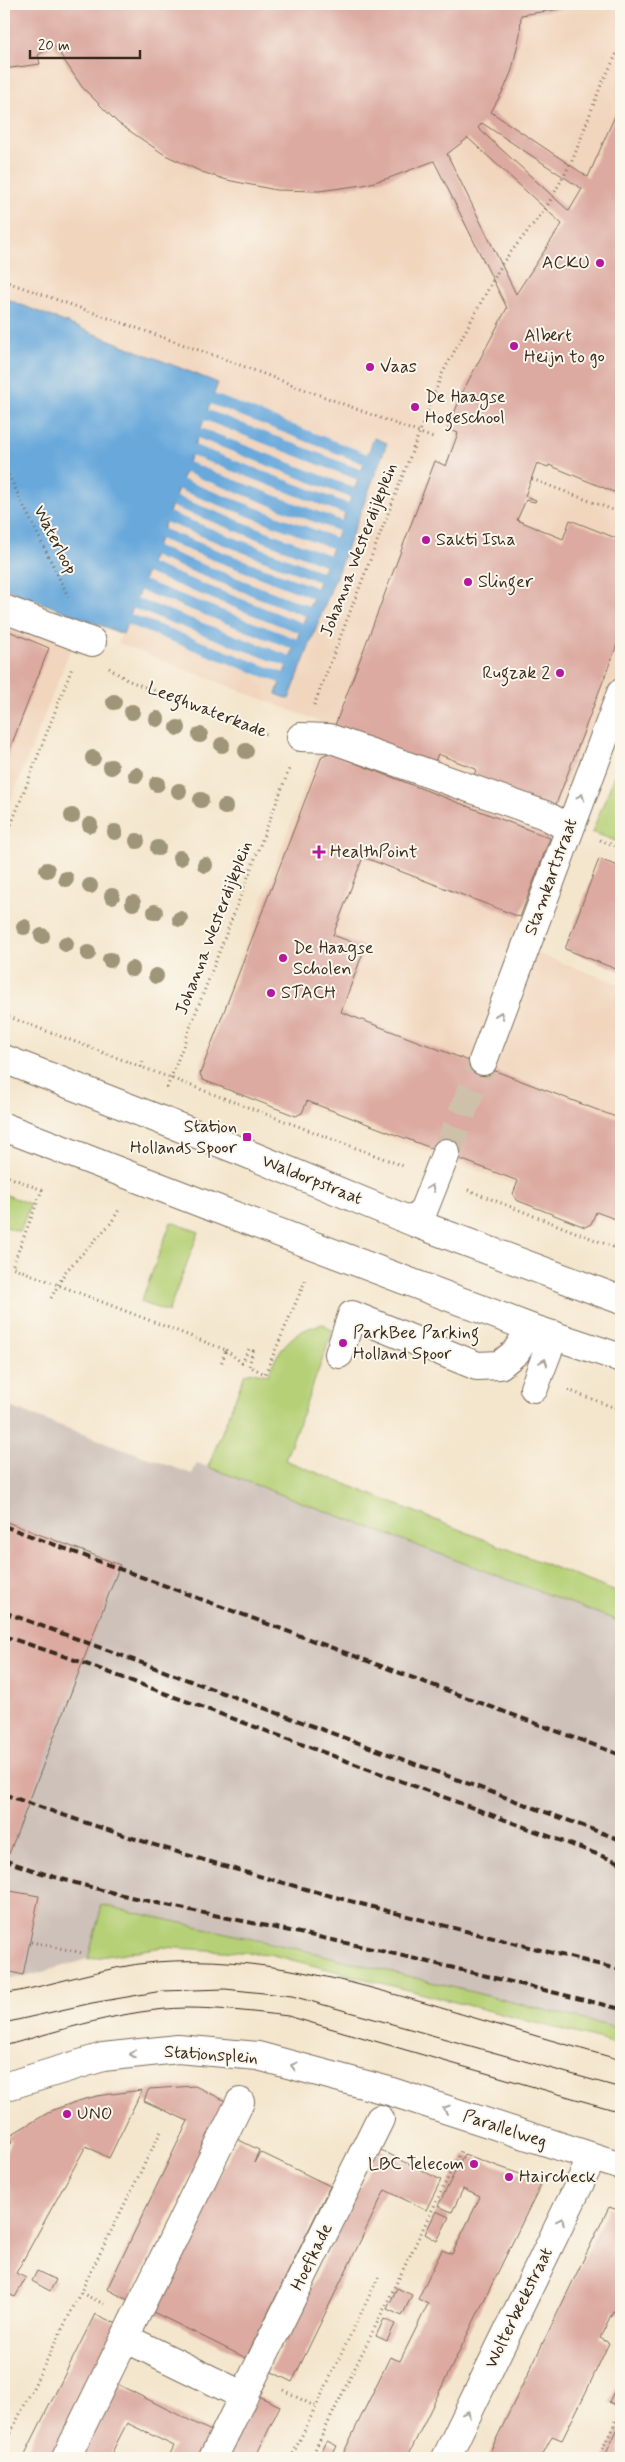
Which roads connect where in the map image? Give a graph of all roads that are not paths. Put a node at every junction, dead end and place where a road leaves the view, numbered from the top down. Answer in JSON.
{"nodes":[{"id":1,"x":4,"y":609,"type":"edge"},
{"id":2,"x":92,"y":642,"type":"road end"},
{"id":3,"x":621,"y":693,"type":"edge"},
{"id":4,"x":301,"y":737,"type":"road end"},
{"id":5,"x":569,"y":828,"type":"junction"},
{"id":6,"x":4,"y":1060,"type":"edge"},
{"id":7,"x":483,"y":1061,"type":"tunnel mouth"},
{"id":8,"x":4,"y":1127,"type":"edge"},
{"id":9,"x":446,"y":1153,"type":"tunnel mouth"},
{"id":10,"x":418,"y":1224,"type":"junction"},
{"id":11,"x":621,"y":1300,"type":"edge"},
{"id":12,"x":542,"y":1332,"type":"junction"},
{"id":13,"x":339,"y":1354,"type":"dead end"},
{"id":14,"x":621,"y":1358,"type":"edge"},
{"id":15,"x":534,"y":1388,"type":"dead end"},
{"id":16,"x":4,"y":2087,"type":"edge"},
{"id":17,"x":390,"y":2091,"type":"joint"},
{"id":18,"x":240,"y":2102,"type":"dead end"},
{"id":19,"x":380,"y":2119,"type":"dead end"},
{"id":20,"x":592,"y":2158,"type":"junction"},
{"id":21,"x":621,"y":2166,"type":"edge"},
{"id":22,"x":125,"y":2338,"type":"junction"},
{"id":23,"x":244,"y":2396,"type":"junction"},
{"id":24,"x":66,"y":2458,"type":"edge"},
{"id":25,"x":213,"y":2458,"type":"edge"},
{"id":26,"x":446,"y":2458,"type":"edge"}],
"edges":[{"from":1,"to":2,"type":"street"},
{"from":5,"to":3,"type":"street","name":"Stamkartstraat","one_way":true},
{"from":4,"to":5,"type":"street"},
{"from":7,"to":5,"type":"street","name":"Stamkartstraat","one_way":true},
{"from":6,"to":10,"type":"street","name":"Waldorpstraat"},
{"from":8,"to":12,"type":"street","bridge":true},
{"from":10,"to":9,"type":"street","one_way":true},
{"from":10,"to":11,"type":"street","name":"Waldorpstraat"},
{"from":12,"to":13,"type":"street"},
{"from":12,"to":14,"type":"street"},
{"from":15,"to":12,"type":"street","one_way":true},
{"from":17,"to":16,"type":"street","name":"Stationsplein","one_way":true},
{"from":20,"to":17,"type":"street","name":"Parallelweg","one_way":true},
{"from":18,"to":22,"type":"street"},
{"from":19,"to":23,"type":"street","name":"Hoefkade"},
{"from":20,"to":21,"type":"street","name":"Parallelweg"},
{"from":26,"to":20,"type":"street","name":"Wolterbeekstraat","one_way":true},
{"from":22,"to":23,"type":"street"},
{"from":22,"to":24,"type":"street"},
{"from":23,"to":25,"type":"street","name":"Hoefkade"}]}
